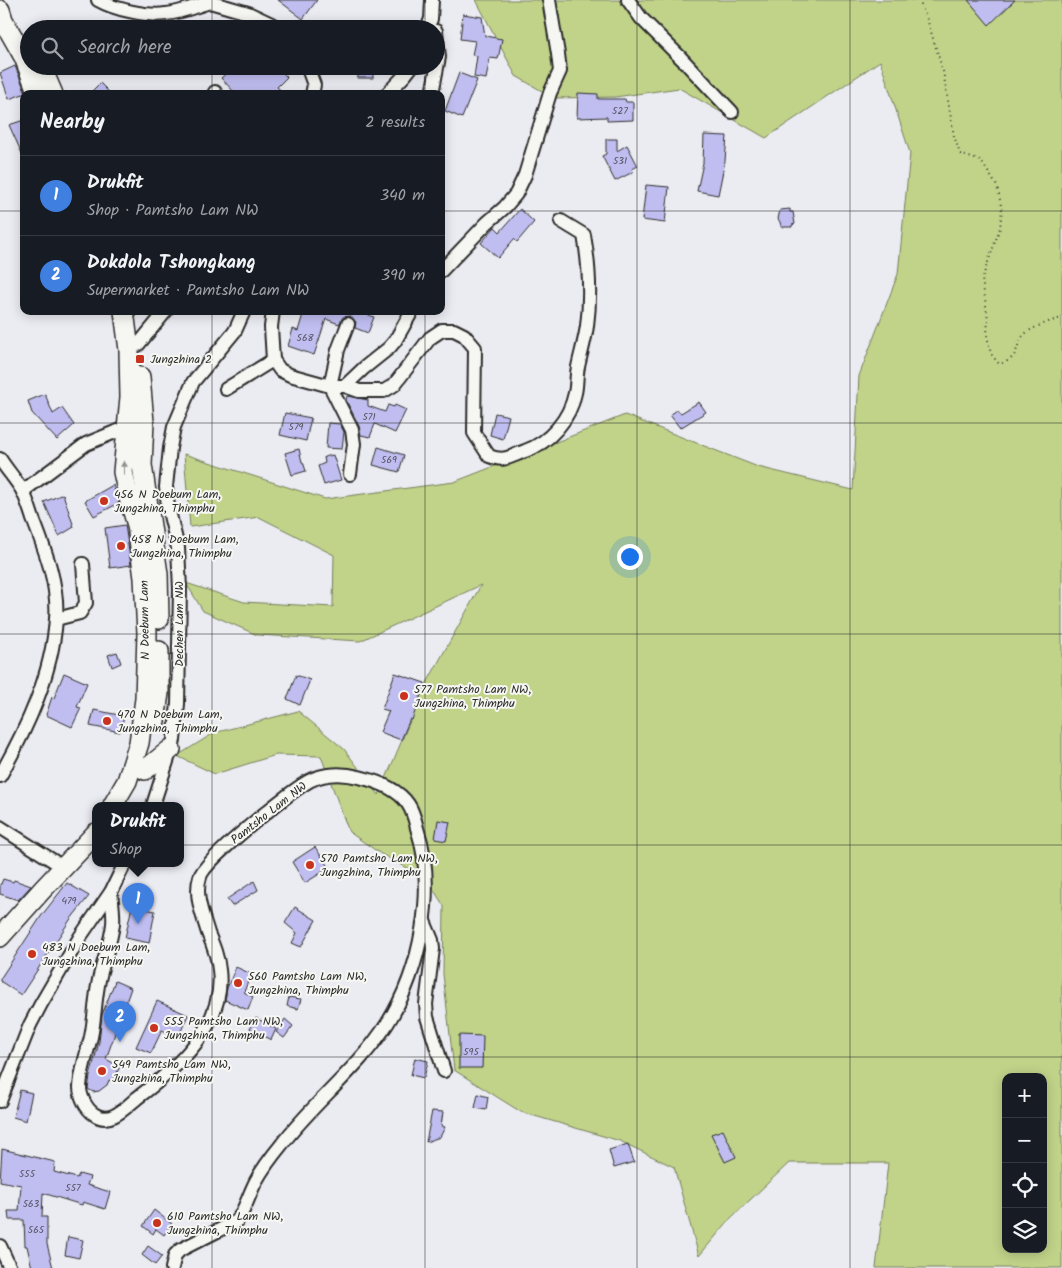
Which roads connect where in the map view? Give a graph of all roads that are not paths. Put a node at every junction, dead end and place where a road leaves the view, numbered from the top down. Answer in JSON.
{"nodes":[{"id":1,"x":9,"y":0,"type":"edge"},
{"id":2,"x":98,"y":0,"type":"edge"},
{"id":3,"x":549,"y":0,"type":"edge"},
{"id":4,"x":628,"y":0,"type":"edge"},
{"id":5,"x":211,"y":1,"type":"edge"},
{"id":6,"x":429,"y":1,"type":"edge"},
{"id":7,"x":0,"y":10,"type":"edge"},
{"id":8,"x":263,"y":20,"type":"edge"},
{"id":9,"x":431,"y":20,"type":"edge"},
{"id":10,"x":20,"y":26,"type":"edge"},
{"id":11,"x":20,"y":49,"type":"edge"},
{"id":12,"x":31,"y":75,"type":"edge"},
{"id":13,"x":45,"y":75,"type":"edge"},
{"id":14,"x":310,"y":75,"type":"edge"},
{"id":15,"x":405,"y":75,"type":"edge"},
{"id":16,"x":436,"y":75,"type":"edge"},
{"id":17,"x":37,"y":90,"type":"edge"},
{"id":18,"x":51,"y":90,"type":"edge"},
{"id":19,"x":313,"y":90,"type":"edge"},
{"id":20,"x":391,"y":90,"type":"edge"},
{"id":21,"x":433,"y":90,"type":"edge"},
{"id":22,"x":732,"y":112,"type":"dead end"},
{"id":23,"x":561,"y":221,"type":"dead end"},
{"id":24,"x":445,"y":268,"type":"edge"},
{"id":25,"x":124,"y":315,"type":"edge"},
{"id":26,"x":137,"y":315,"type":"edge"},
{"id":27,"x":163,"y":315,"type":"edge"},
{"id":28,"x":242,"y":315,"type":"edge"},
{"id":29,"x":272,"y":315,"type":"edge"},
{"id":30,"x":410,"y":315,"type":"edge"},
{"id":31,"x":348,"y":324,"type":"dead end"},
{"id":32,"x":138,"y":345,"type":"junction"},
{"id":33,"x":273,"y":360,"type":"junction"},
{"id":34,"x":330,"y":386,"type":"junction"},
{"id":35,"x":345,"y":386,"type":"junction"},
{"id":36,"x":226,"y":389,"type":"dead end"},
{"id":37,"x":135,"y":424,"type":"junction"},
{"id":38,"x":0,"y":459,"type":"edge"},
{"id":39,"x":350,"y":474,"type":"dead end"},
{"id":40,"x":23,"y":491,"type":"junction"},
{"id":41,"x":83,"y":564,"type":"dead end"},
{"id":42,"x":56,"y":619,"type":"junction"},
{"id":43,"x":171,"y":749,"type":"junction"},
{"id":44,"x":144,"y":770,"type":"junction"},
{"id":45,"x":0,"y":776,"type":"edge"},
{"id":46,"x":115,"y":802,"type":"edge"},
{"id":47,"x":128,"y":802,"type":"edge"},
{"id":48,"x":154,"y":802,"type":"edge"},
{"id":49,"x":0,"y":826,"type":"edge"},
{"id":50,"x":92,"y":837,"type":"edge"},
{"id":51,"x":92,"y":852,"type":"edge"},
{"id":52,"x":63,"y":867,"type":"junction"},
{"id":53,"x":123,"y":867,"type":"edge"},
{"id":54,"x":111,"y":892,"type":"junction"},
{"id":55,"x":424,"y":921,"type":"junction"},
{"id":56,"x":0,"y":938,"type":"edge"},
{"id":57,"x":0,"y":953,"type":"edge"},
{"id":58,"x":444,"y":1071,"type":"dead end"},
{"id":59,"x":0,"y":1101,"type":"edge"},
{"id":60,"x":0,"y":1246,"type":"edge"},
{"id":61,"x":10,"y":1268,"type":"edge"},
{"id":62,"x":172,"y":1268,"type":"edge"}],
"edges":[{"from":1,"to":10,"type":"main road"},
{"from":2,"to":5,"type":"street"},
{"from":3,"to":24,"type":"street"},
{"from":4,"to":22,"type":"street"},
{"from":5,"to":8,"type":"street"},
{"from":6,"to":9,"type":"street"},
{"from":7,"to":11,"type":"main road"},
{"from":12,"to":17,"type":"main road"},
{"from":13,"to":18,"type":"main road"},
{"from":14,"to":19,"type":"street"},
{"from":15,"to":20,"type":"street"},
{"from":16,"to":21,"type":"street"},
{"from":23,"to":35,"type":"street"},
{"from":25,"to":37,"type":"main road","name":"N Doebum Lam"},
{"from":26,"to":32,"type":"main road","name":"N Doebum Lam"},
{"from":27,"to":32,"type":"street"},
{"from":28,"to":43,"type":"street","name":"Dechen Lam NW"},
{"from":29,"to":33,"type":"street"},
{"from":30,"to":35,"type":"street"},
{"from":31,"to":34,"type":"street"},
{"from":32,"to":37,"type":"main road","name":"N Doebum Lam"},
{"from":33,"to":34,"type":"street"},
{"from":33,"to":36,"type":"street"},
{"from":34,"to":35,"type":"street"},
{"from":34,"to":39,"type":"street"},
{"from":37,"to":40,"type":"street"},
{"from":37,"to":44,"type":"main road","name":"N Doebum Lam"},
{"from":46,"to":37,"type":"main road","name":"N Doebum Lam","one_way":true},
{"from":38,"to":40,"type":"street"},
{"from":40,"to":42,"type":"street"},
{"from":41,"to":42,"type":"street"},
{"from":42,"to":45,"type":"street"},
{"from":43,"to":44,"type":"main road"},
{"from":43,"to":48,"type":"street","name":"Dechen Lam NW"},
{"from":44,"to":47,"type":"main road","name":"N Doebum Lam"},
{"from":49,"to":52,"type":"street"},
{"from":50,"to":52,"type":"main road"},
{"from":51,"to":57,"type":"main road"},
{"from":52,"to":56,"type":"main road"},
{"from":53,"to":54,"type":"street"},
{"from":54,"to":55,"type":"street","name":"Pamtsho Lam NW"},
{"from":54,"to":59,"type":"street"},
{"from":55,"to":58,"type":"street"},
{"from":55,"to":62,"type":"street","name":"Pamtsho Lam NW"},
{"from":60,"to":61,"type":"street"}]}
